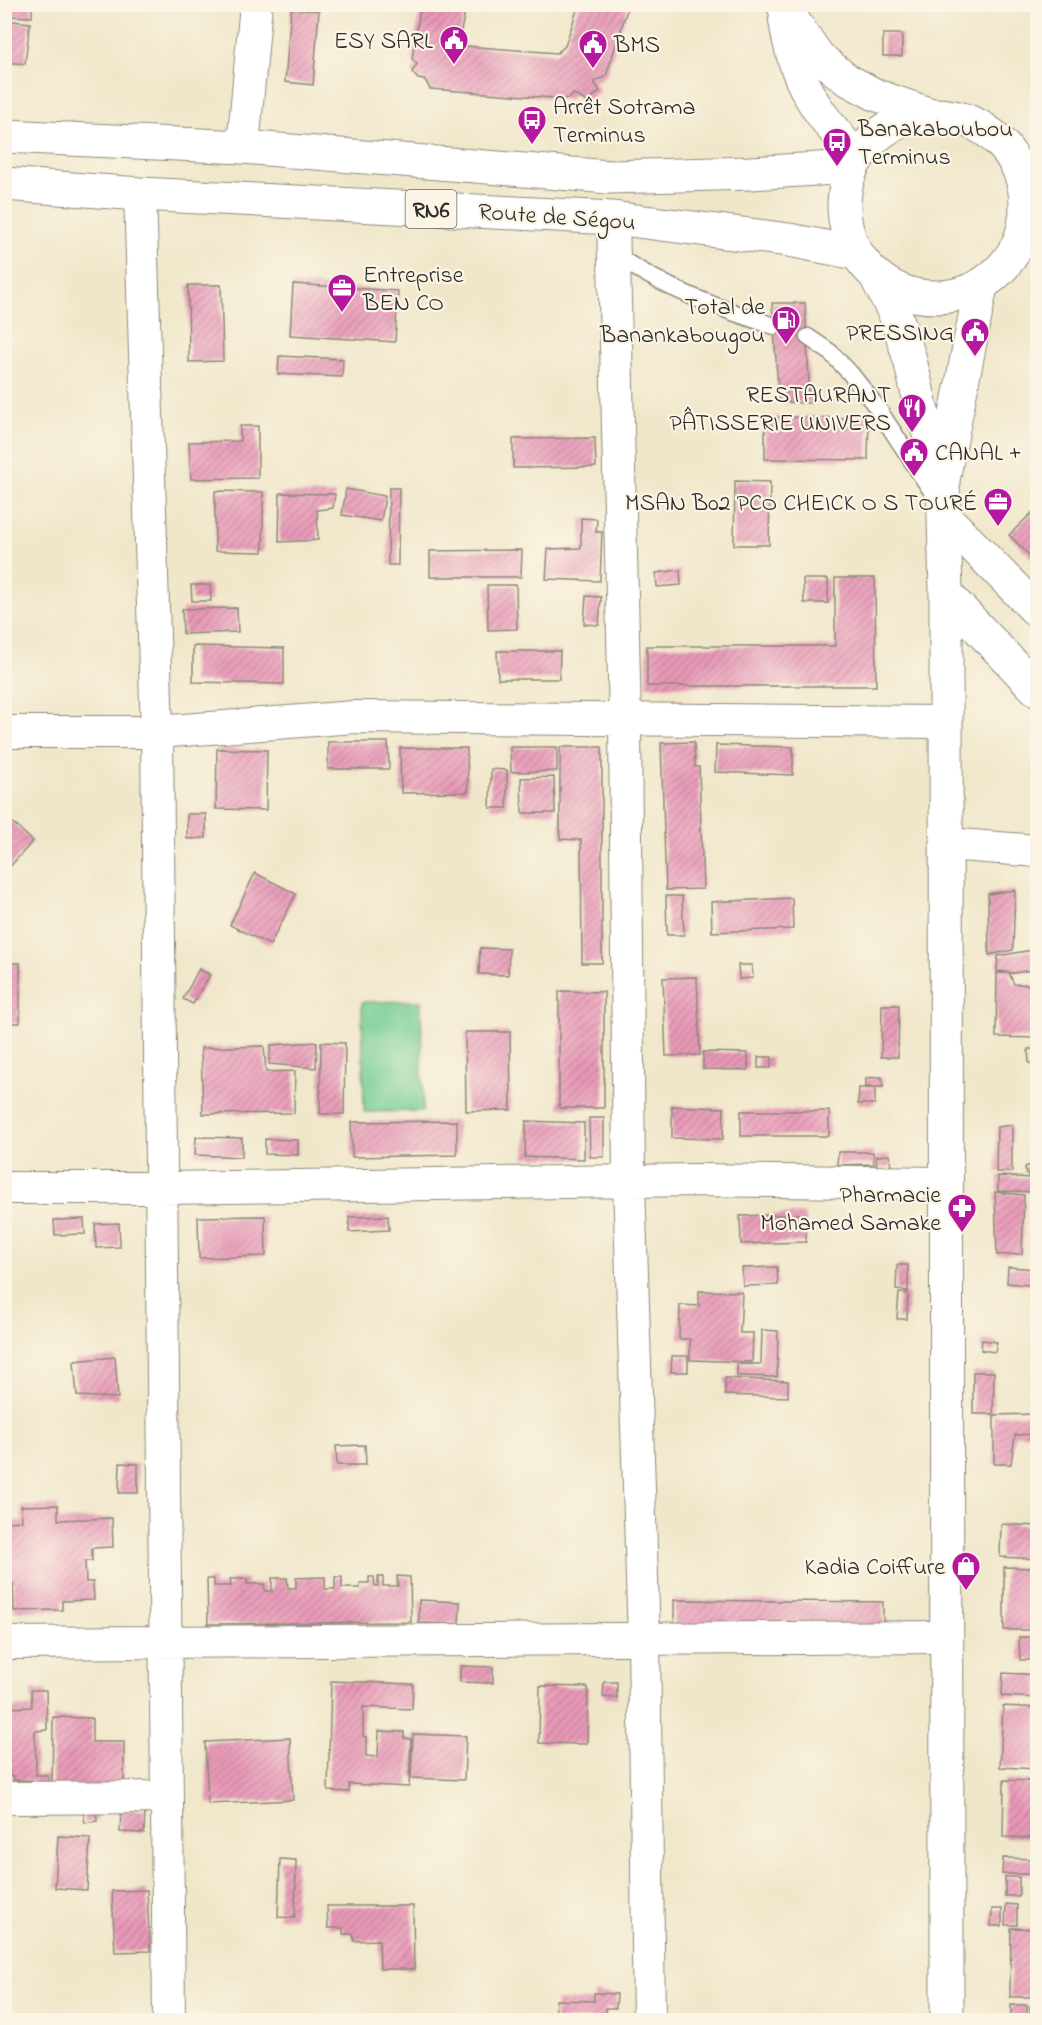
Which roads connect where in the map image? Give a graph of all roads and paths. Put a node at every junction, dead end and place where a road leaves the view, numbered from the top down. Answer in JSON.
{"nodes":[{"id":1,"x":256,"y":4,"type":"edge"},
{"id":2,"x":783,"y":6,"type":"edge"},
{"id":3,"x":933,"y":115,"type":"junction"},
{"id":4,"x":4,"y":136,"type":"edge"},
{"id":5,"x":243,"y":147,"type":"junction"},
{"id":6,"x":1025,"y":161,"type":"edge"},
{"id":7,"x":854,"y":162,"type":"junction"},
{"id":8,"x":4,"y":184,"type":"edge"},
{"id":9,"x":140,"y":194,"type":"junction"},
{"id":10,"x":613,"y":218,"type":"junction"},
{"id":11,"x":856,"y":253,"type":"junction"},
{"id":12,"x":614,"y":254,"type":"junction"},
{"id":13,"x":1038,"y":262,"type":"edge"},
{"id":14,"x":877,"y":278,"type":"junction"},
{"id":15,"x":989,"y":280,"type":"junction"},
{"id":16,"x":774,"y":326,"type":"dead end"},
{"id":17,"x":808,"y":337,"type":"dead end"},
{"id":18,"x":944,"y":502,"type":"junction"},
{"id":19,"x":946,"y":594,"type":"junction"},
{"id":20,"x":1038,"y":612,"type":"edge"},
{"id":21,"x":1038,"y":691,"type":"edge"},
{"id":22,"x":625,"y":720,"type":"junction"},
{"id":23,"x":946,"y":722,"type":"junction"},
{"id":24,"x":4,"y":732,"type":"edge"},
{"id":25,"x":157,"y":732,"type":"junction"},
{"id":26,"x":946,"y":844,"type":"junction"},
{"id":27,"x":1038,"y":851,"type":"edge"},
{"id":28,"x":629,"y":1183,"type":"junction"},
{"id":29,"x":946,"y":1183,"type":"junction"},
{"id":30,"x":4,"y":1188,"type":"edge"},
{"id":31,"x":162,"y":1188,"type":"junction"},
{"id":32,"x":947,"y":1637,"type":"junction"},
{"id":33,"x":644,"y":1639,"type":"junction"},
{"id":34,"x":166,"y":1642,"type":"junction"},
{"id":35,"x":4,"y":1644,"type":"edge"},
{"id":36,"x":167,"y":1797,"type":"junction"},
{"id":37,"x":4,"y":1798,"type":"edge"},
{"id":38,"x":169,"y":2020,"type":"edge"},
{"id":39,"x":649,"y":2020,"type":"edge"},
{"id":40,"x":947,"y":2020,"type":"edge"}],
"edges":[{"from":1,"to":5,"type":"street"},
{"from":2,"to":3,"type":"street"},
{"from":2,"to":7,"type":"street"},
{"from":3,"to":6,"type":"main road"},
{"from":3,"to":7,"type":"main road"},
{"from":4,"to":5,"type":"main road","name":"Route de Ségou","number":"RN6"},
{"from":5,"to":7,"type":"main road","name":"Route de Ségou","number":"RN6"},
{"from":6,"to":15,"type":"main road"},
{"from":7,"to":11,"type":"main road"},
{"from":8,"to":9,"type":"main road","name":"Route de Ségou","number":"RN6"},
{"from":9,"to":10,"type":"main road","name":"Route de Ségou","number":"RN6"},
{"from":9,"to":25,"type":"street"},
{"from":10,"to":11,"type":"main road","name":"Route de Ségou","number":"RN6"},
{"from":10,"to":12,"type":"street"},
{"from":11,"to":14,"type":"main road"},
{"from":12,"to":16,"type":"lane"},
{"from":12,"to":22,"type":"street"},
{"from":13,"to":15,"type":"main road"},
{"from":14,"to":15,"type":"main road"},
{"from":14,"to":18,"type":"main road"},
{"from":15,"to":18,"type":"main road"},
{"from":17,"to":18,"type":"lane"},
{"from":18,"to":19,"type":"main road"},
{"from":18,"to":20,"type":"main road"},
{"from":19,"to":21,"type":"main road"},
{"from":19,"to":23,"type":"main road"},
{"from":22,"to":23,"type":"street"},
{"from":22,"to":25,"type":"street"},
{"from":22,"to":28,"type":"street"},
{"from":23,"to":26,"type":"main road"},
{"from":24,"to":25,"type":"street"},
{"from":25,"to":31,"type":"street"},
{"from":26,"to":27,"type":"street"},
{"from":26,"to":29,"type":"main road"},
{"from":28,"to":29,"type":"street"},
{"from":28,"to":31,"type":"street"},
{"from":28,"to":33,"type":"street"},
{"from":29,"to":32,"type":"main road"},
{"from":30,"to":31,"type":"street"},
{"from":31,"to":34,"type":"street"},
{"from":32,"to":33,"type":"street"},
{"from":32,"to":40,"type":"main road"},
{"from":33,"to":34,"type":"street"},
{"from":33,"to":39,"type":"street"},
{"from":34,"to":35,"type":"street"},
{"from":34,"to":36,"type":"street"},
{"from":36,"to":37,"type":"street"},
{"from":36,"to":38,"type":"street"}]}
